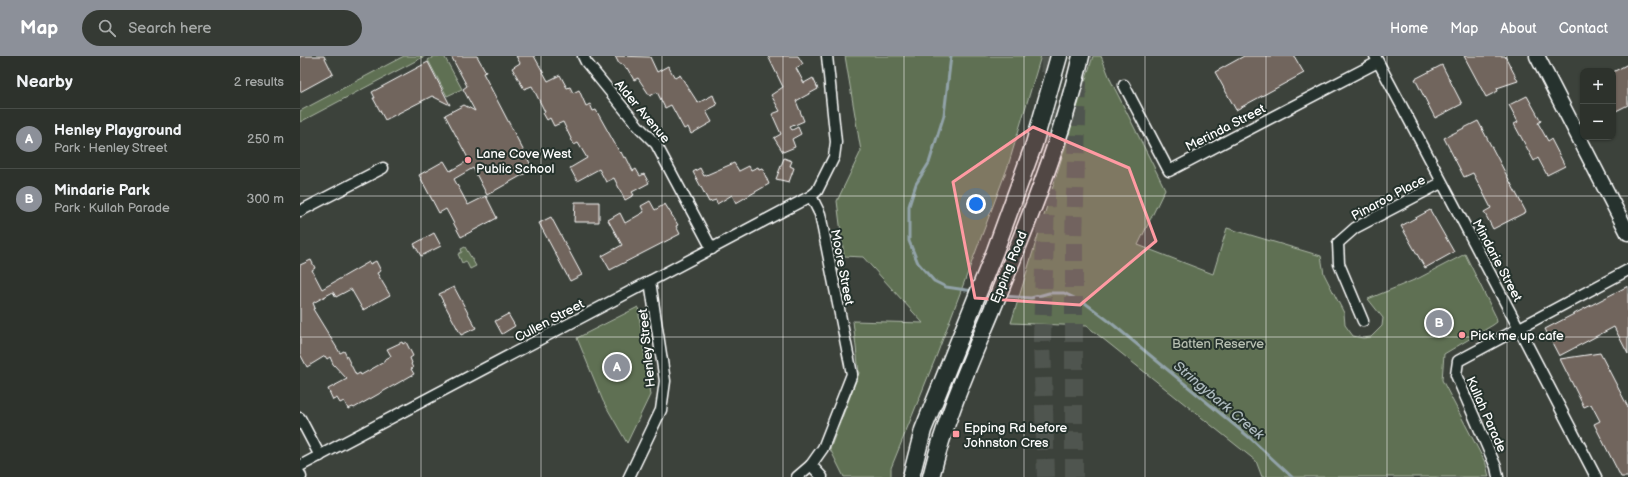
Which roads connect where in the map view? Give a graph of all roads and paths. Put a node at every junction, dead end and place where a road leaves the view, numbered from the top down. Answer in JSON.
{"nodes":[{"id":1,"x":583,"y":56,"type":"edge"},
{"id":2,"x":827,"y":56,"type":"edge"},
{"id":3,"x":1059,"y":56,"type":"edge"},
{"id":4,"x":1081,"y":56,"type":"edge"},
{"id":5,"x":1537,"y":56,"type":"edge"},
{"id":6,"x":1377,"y":59,"type":"edge"},
{"id":7,"x":1124,"y":85,"type":"dead end"},
{"id":8,"x":383,"y":168,"type":"dead end"},
{"id":9,"x":1441,"y":183,"type":"junction"},
{"id":10,"x":811,"y":196,"type":"junction"},
{"id":11,"x":300,"y":211,"type":"edge"},
{"id":12,"x":1628,"y":233,"type":"edge"},
{"id":13,"x":712,"y":249,"type":"junction"},
{"id":14,"x":1628,"y":270,"type":"edge"},
{"id":15,"x":650,"y":281,"type":"junction"},
{"id":16,"x":1363,"y":321,"type":"dead end"},
{"id":17,"x":1518,"y":327,"type":"junction"},
{"id":18,"x":300,"y":418,"type":"edge"},
{"id":19,"x":320,"y":456,"type":"junction"},
{"id":20,"x":810,"y":465,"type":"junction"},
{"id":21,"x":300,"y":466,"type":"edge"},
{"id":22,"x":300,"y":474,"type":"edge"},
{"id":23,"x":301,"y":477,"type":"edge"},
{"id":24,"x":629,"y":477,"type":"edge"},
{"id":25,"x":797,"y":477,"type":"edge"},
{"id":26,"x":822,"y":477,"type":"edge"},
{"id":27,"x":911,"y":477,"type":"edge"},
{"id":28,"x":931,"y":477,"type":"edge"},
{"id":29,"x":1498,"y":477,"type":"edge"},
{"id":30,"x":1596,"y":477,"type":"edge"}],
"edges":[{"from":1,"to":13,"type":"street","name":"Alder Avenue"},
{"from":2,"to":10,"type":"street"},
{"from":3,"to":27,"type":"main road","name":"Epping Road"},
{"from":4,"to":28,"type":"main road","name":"Epping Road"},
{"from":5,"to":12,"type":"main road"},
{"from":6,"to":7,"type":"street","name":"Merinda Street"},
{"from":6,"to":9,"type":"street","name":"Mindarie Street"},
{"from":8,"to":11,"type":"street"},
{"from":9,"to":16,"type":"street","name":"Pinaroo Place"},
{"from":9,"to":17,"type":"street","name":"Mindarie Street"},
{"from":10,"to":13,"type":"street","name":"Cullen Street"},
{"from":10,"to":20,"type":"street","name":"Moore Street"},
{"from":13,"to":15,"type":"street","name":"Cullen Street"},
{"from":14,"to":17,"type":"street","name":"Kullah Parade"},
{"from":15,"to":19,"type":"street","name":"Cullen Street"},
{"from":15,"to":24,"type":"street","name":"Henley Street"},
{"from":17,"to":29,"type":"street","name":"Kullah Parade"},
{"from":17,"to":30,"type":"street","name":"Mindarie Street"},
{"from":18,"to":19,"type":"street"},
{"from":19,"to":21,"type":"street","name":"Cullen Street"},
{"from":20,"to":25,"type":"street","name":"Moore Street"},
{"from":20,"to":26,"type":"street"},
{"from":22,"to":23,"type":"street"}]}
